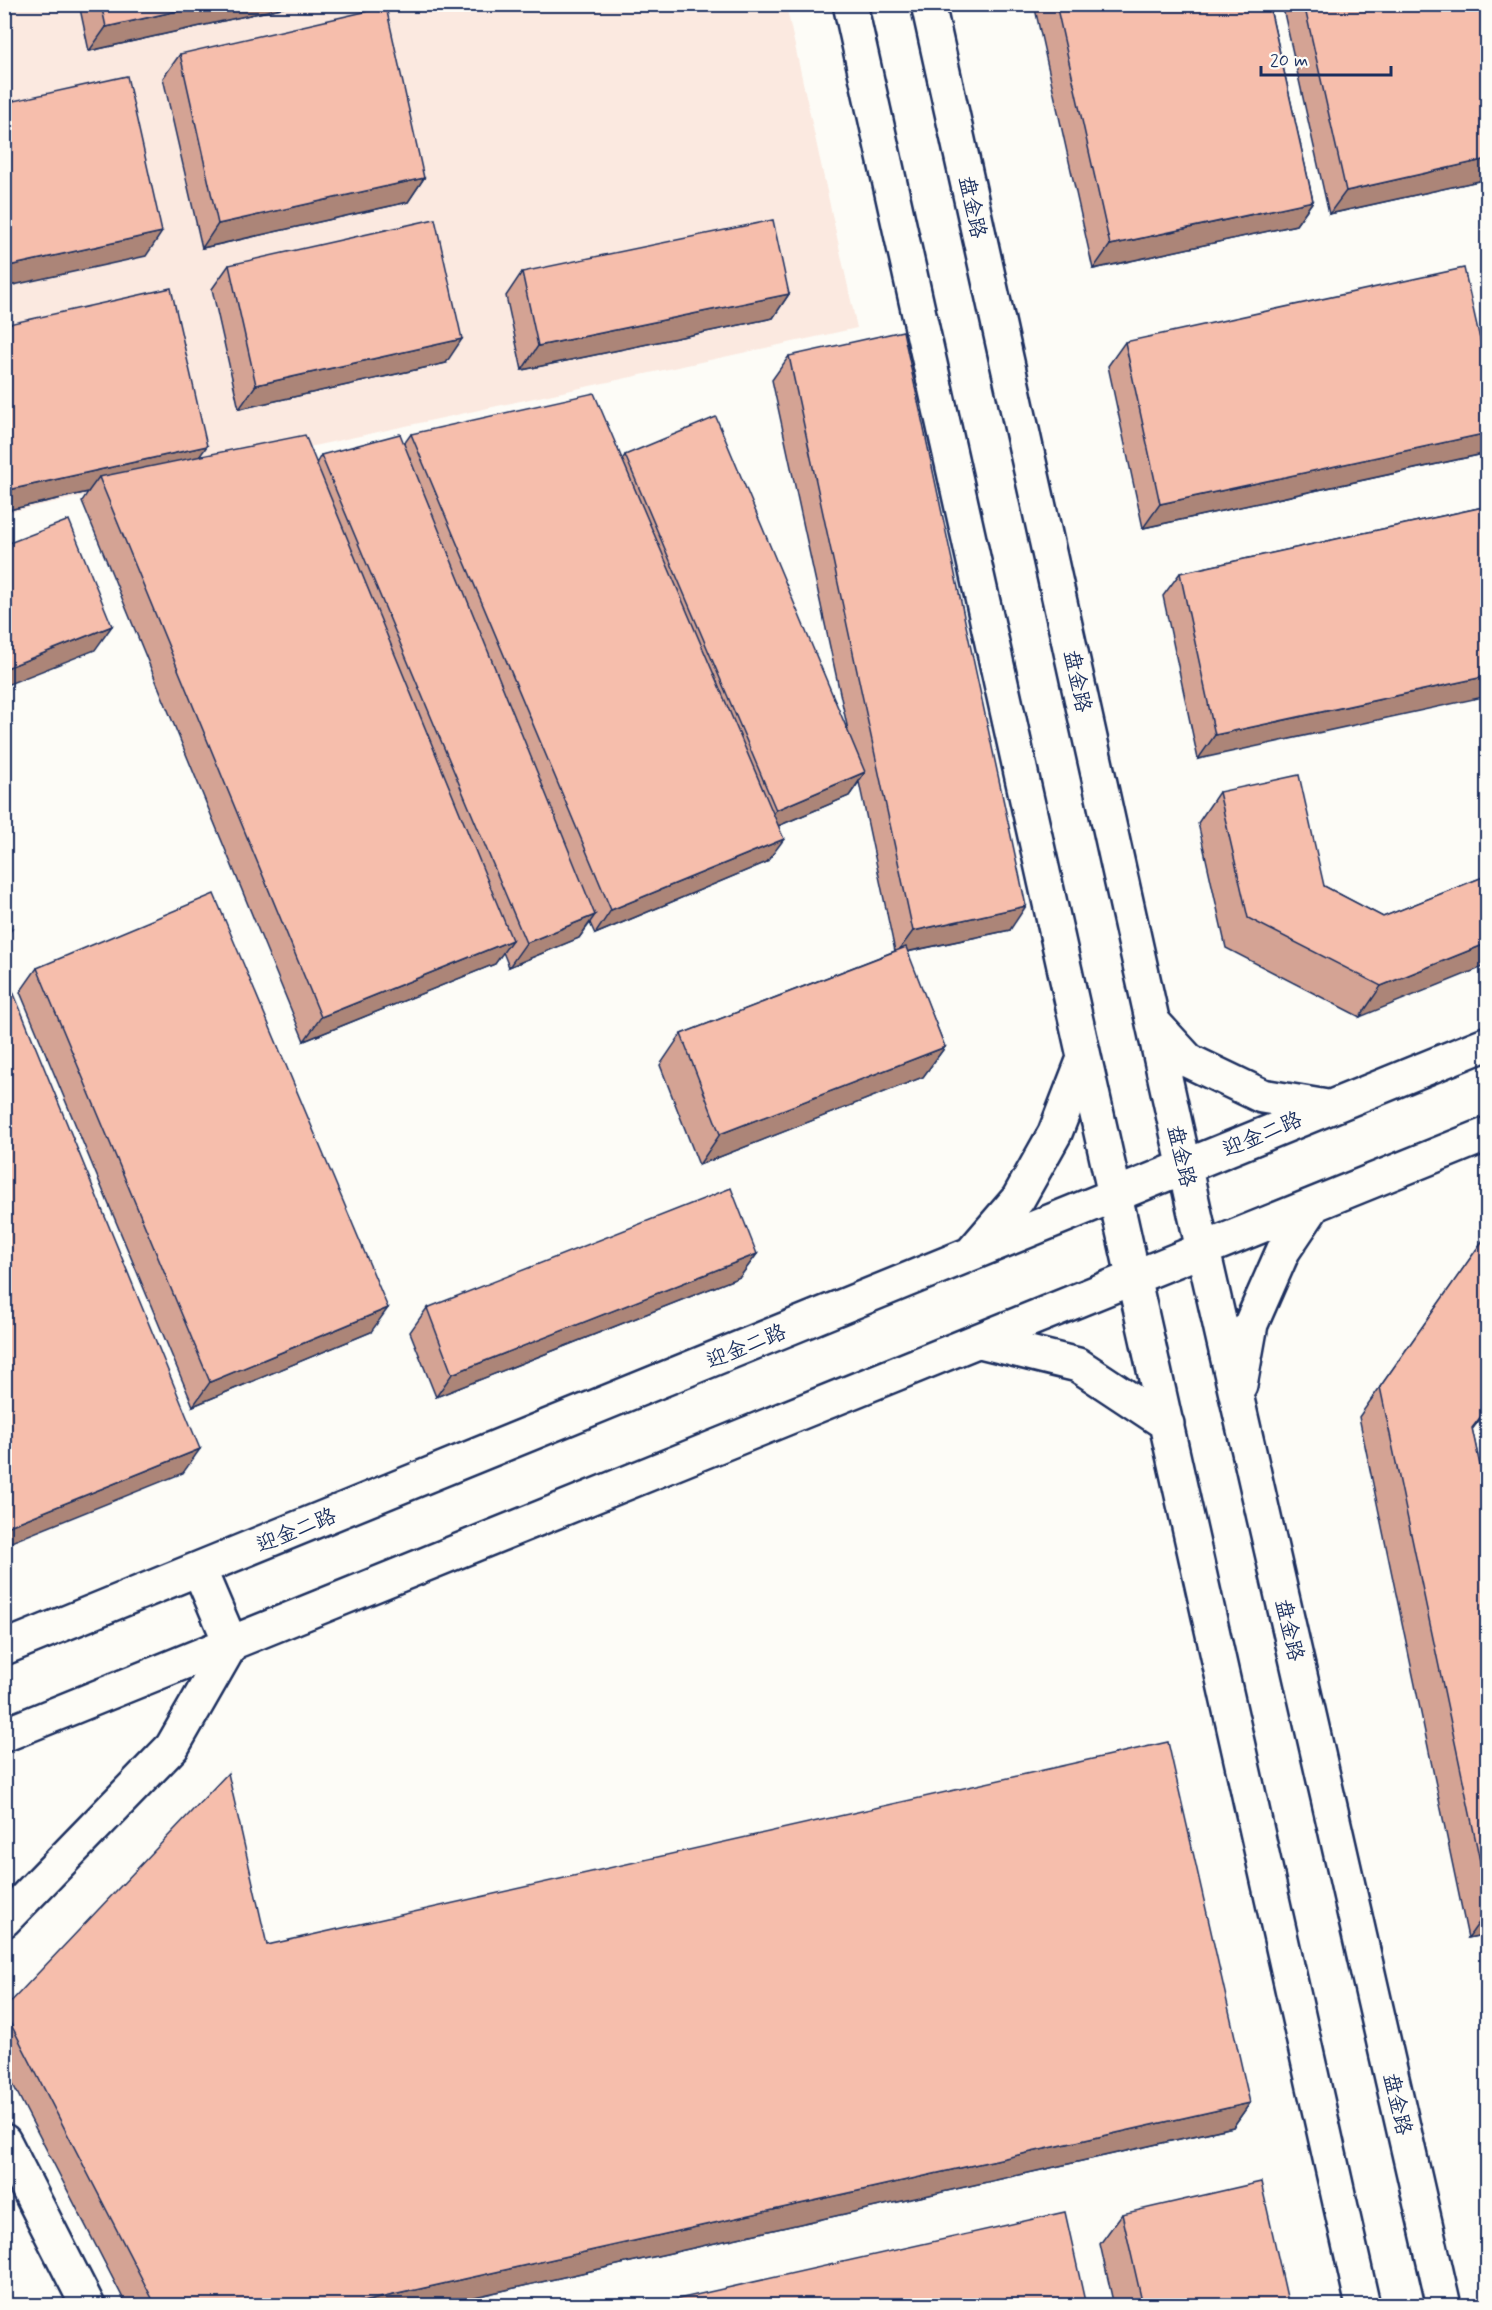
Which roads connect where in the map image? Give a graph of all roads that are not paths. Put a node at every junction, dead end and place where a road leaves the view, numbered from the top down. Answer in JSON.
{"nodes":[{"id":1,"x":850,"y":4,"type":"edge"},
{"id":2,"x":928,"y":4,"type":"edge"},
{"id":3,"x":1153,"y":1022,"type":"junction"},
{"id":4,"x":1488,"y":1043,"type":"edge"},
{"id":5,"x":1083,"y":1061,"type":"junction"},
{"id":6,"x":1327,"y":1107,"type":"junction"},
{"id":7,"x":1488,"y":1134,"type":"edge"},
{"id":8,"x":1185,"y":1167,"type":"junction"},
{"id":9,"x":1115,"y":1196,"type":"junction"},
{"id":10,"x":1314,"y":1205,"type":"junction"},
{"id":11,"x":1203,"y":1250,"type":"junction"},
{"id":12,"x":969,"y":1256,"type":"junction"},
{"id":13,"x":1133,"y":1279,"type":"junction"},
{"id":14,"x":980,"y":1341,"type":"junction"},
{"id":15,"x":1237,"y":1398,"type":"junction"},
{"id":16,"x":1167,"y":1424,"type":"junction"},
{"id":17,"x":199,"y":1569,"type":"junction"},
{"id":18,"x":231,"y":1644,"type":"junction"},
{"id":19,"x":4,"y":1648,"type":"edge"},
{"id":20,"x":4,"y":1735,"type":"edge"},
{"id":21,"x":4,"y":1920,"type":"edge"},
{"id":22,"x":4,"y":2140,"type":"edge"},
{"id":23,"x":88,"y":2306,"type":"edge"},
{"id":24,"x":1363,"y":2306,"type":"edge"},
{"id":25,"x":1444,"y":2306,"type":"edge"}],
"edges":[{"from":1,"to":5,"type":"street"},
{"from":2,"to":3,"type":"street","name":"盘金路"},
{"from":3,"to":6,"type":"street"},
{"from":3,"to":8,"type":"street","name":"盘金路"},
{"from":4,"to":6,"type":"street","name":"迎金二路"},
{"from":5,"to":9,"type":"street"},
{"from":5,"to":12,"type":"street"},
{"from":6,"to":8,"type":"street","name":"迎金二路"},
{"from":7,"to":10,"type":"street"},
{"from":8,"to":9,"type":"street","name":"迎金二路"},
{"from":8,"to":11,"type":"street","name":"盘金路"},
{"from":9,"to":12,"type":"street","name":"迎金二路"},
{"from":9,"to":13,"type":"street"},
{"from":10,"to":11,"type":"street"},
{"from":10,"to":15,"type":"street"},
{"from":11,"to":13,"type":"street"},
{"from":11,"to":15,"type":"street","name":"盘金路"},
{"from":12,"to":17,"type":"street","name":"迎金二路"},
{"from":13,"to":14,"type":"street"},
{"from":13,"to":16,"type":"street"},
{"from":14,"to":16,"type":"street"},
{"from":14,"to":18,"type":"street"},
{"from":15,"to":25,"type":"street","name":"盘金路"},
{"from":16,"to":24,"type":"street"},
{"from":17,"to":18,"type":"street"},
{"from":17,"to":19,"type":"street","name":"迎金二路"},
{"from":18,"to":20,"type":"street"},
{"from":18,"to":21,"type":"street"},
{"from":22,"to":23,"type":"street"}]}
